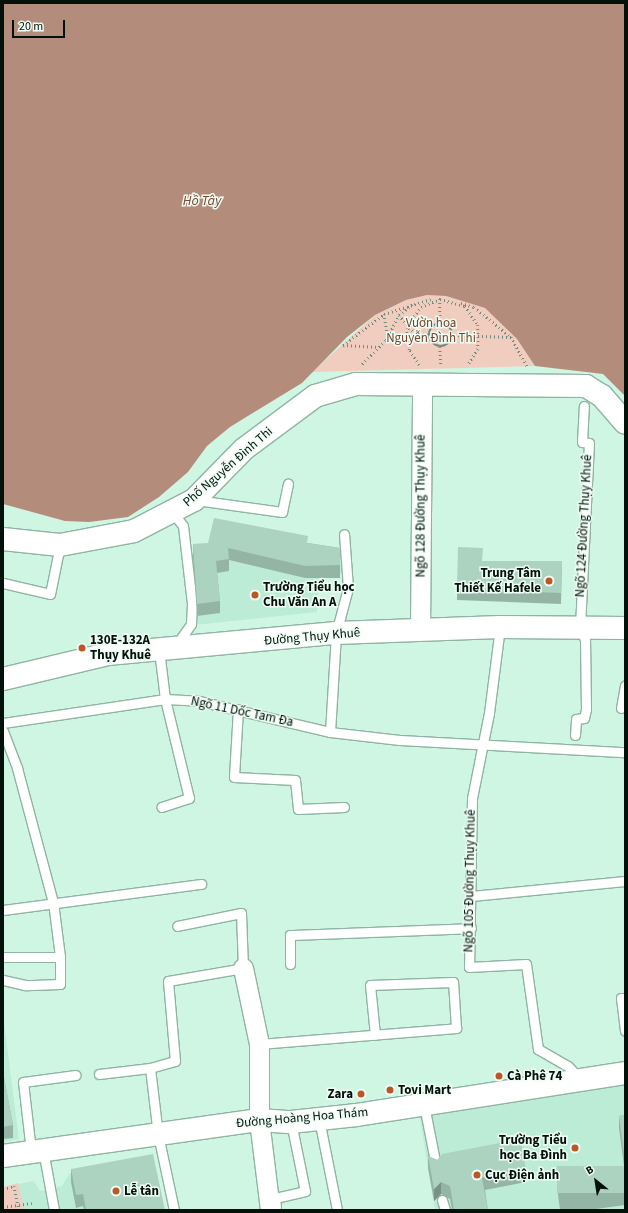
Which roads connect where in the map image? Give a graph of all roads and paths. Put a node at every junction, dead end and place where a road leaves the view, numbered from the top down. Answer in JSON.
{"nodes":[{"id":1,"x":440,"y":298,"type":"junction"},
{"id":2,"x":431,"y":299,"type":"junction"},
{"id":3,"x":416,"y":301,"type":"junction"},
{"id":4,"x":454,"y":301,"type":"junction"},
{"id":5,"x":384,"y":314,"type":"junction"},
{"id":6,"x":399,"y":315,"type":"junction"},
{"id":7,"x":409,"y":323,"type":"junction"},
{"id":8,"x":440,"y":323,"type":"junction"},
{"id":9,"x":429,"y":335,"type":"junction"},
{"id":10,"x":454,"y":335,"type":"junction"},
{"id":11,"x":480,"y":336,"type":"junction"},
{"id":12,"x":388,"y":337,"type":"junction"},
{"id":13,"x":511,"y":337,"type":"junction"},
{"id":14,"x":379,"y":347,"type":"junction"},
{"id":15,"x":440,"y":348,"type":"junction"},
{"id":16,"x":360,"y":366,"type":"dead end"},
{"id":17,"x":441,"y":368,"type":"dead end"},
{"id":18,"x":529,"y":368,"type":"dead end"},
{"id":19,"x":466,"y":370,"type":"dead end"},
{"id":20,"x":423,"y":376,"type":"junction"},
{"id":21,"x":584,"y":406,"type":"dead end"},
{"id":22,"x":625,"y":422,"type":"edge"},
{"id":23,"x":288,"y":484,"type":"dead end"},
{"id":24,"x":194,"y":500,"type":"junction"},
{"id":25,"x":173,"y":513,"type":"junction"},
{"id":26,"x":344,"y":534,"type":"dead end"},
{"id":27,"x":3,"y":539,"type":"edge"},
{"id":28,"x":60,"y":545,"type":"junction"},
{"id":29,"x":3,"y":583,"type":"edge"},
{"id":30,"x":500,"y":627,"type":"junction"},
{"id":31,"x":580,"y":627,"type":"junction"},
{"id":32,"x":625,"y":628,"type":"edge"},
{"id":33,"x":420,"y":630,"type":"junction"},
{"id":34,"x":336,"y":634,"type":"junction"},
{"id":35,"x":182,"y":648,"type":"junction"},
{"id":36,"x":160,"y":650,"type":"junction"},
{"id":37,"x":3,"y":679,"type":"edge"},
{"id":38,"x":625,"y":685,"type":"edge"},
{"id":39,"x":165,"y":700,"type":"junction"},
{"id":40,"x":622,"y":708,"type":"dead end"},
{"id":41,"x":238,"y":709,"type":"junction"},
{"id":42,"x":3,"y":723,"type":"edge"},
{"id":43,"x":3,"y":731,"type":"edge"},
{"id":44,"x":330,"y":732,"type":"junction"},
{"id":45,"x":575,"y":735,"type":"dead end"},
{"id":46,"x":482,"y":746,"type":"junction"},
{"id":47,"x":625,"y":752,"type":"edge"},
{"id":48,"x":161,"y":807,"type":"dead end"},
{"id":49,"x":344,"y":807,"type":"dead end"},
{"id":50,"x":625,"y":881,"type":"edge"},
{"id":51,"x":201,"y":884,"type":"dead end"},
{"id":52,"x":471,"y":896,"type":"junction"},
{"id":53,"x":53,"y":902,"type":"junction"},
{"id":54,"x":3,"y":910,"type":"edge"},
{"id":55,"x":178,"y":926,"type":"dead end"},
{"id":56,"x":470,"y":928,"type":"junction"},
{"id":57,"x":3,"y":957,"type":"edge"},
{"id":58,"x":60,"y":957,"type":"junction"},
{"id":59,"x":290,"y":964,"type":"dead end"},
{"id":60,"x":243,"y":968,"type":"junction"},
{"id":61,"x":3,"y":980,"type":"edge"},
{"id":62,"x":625,"y":998,"type":"edge"},
{"id":63,"x":625,"y":1031,"type":"edge"},
{"id":64,"x":375,"y":1035,"type":"junction"},
{"id":65,"x":259,"y":1044,"type":"junction"},
{"id":66,"x":150,"y":1068,"type":"junction"},
{"id":67,"x":625,"y":1073,"type":"edge"},
{"id":68,"x":99,"y":1074,"type":"dead end"},
{"id":69,"x":76,"y":1075,"type":"dead end"},
{"id":70,"x":581,"y":1081,"type":"junction"},
{"id":71,"x":424,"y":1105,"type":"junction"},
{"id":72,"x":319,"y":1119,"type":"junction"},
{"id":73,"x":259,"y":1120,"type":"junction"},
{"id":74,"x":291,"y":1122,"type":"junction"},
{"id":75,"x":158,"y":1135,"type":"junction"},
{"id":76,"x":37,"y":1151,"type":"junction"},
{"id":77,"x":3,"y":1156,"type":"edge"},
{"id":78,"x":436,"y":1166,"type":"edge"},
{"id":79,"x":3,"y":1189,"type":"edge"},
{"id":80,"x":442,"y":1200,"type":"dead end"},
{"id":81,"x":32,"y":1202,"type":"dead end"},
{"id":82,"x":18,"y":1204,"type":"junction"},
{"id":83,"x":3,"y":1207,"type":"edge"},
{"id":84,"x":19,"y":1210,"type":"edge"},
{"id":85,"x":54,"y":1210,"type":"edge"},
{"id":86,"x":174,"y":1210,"type":"edge"},
{"id":87,"x":270,"y":1210,"type":"edge"},
{"id":88,"x":277,"y":1210,"type":"edge"},
{"id":89,"x":337,"y":1210,"type":"edge"},
{"id":90,"x":445,"y":1210,"type":"edge"}],
"edges":[{"from":1,"to":2,"type":"path"},
{"from":1,"to":4,"type":"path"},
{"from":1,"to":8,"type":"path"},
{"from":2,"to":3,"type":"path"},
{"from":2,"to":7,"type":"path"},
{"from":3,"to":5,"type":"path"},
{"from":3,"to":6,"type":"path"},
{"from":4,"to":11,"type":"path"},
{"from":4,"to":13,"type":"path"},
{"from":5,"to":12,"type":"path"},
{"from":5,"to":14,"type":"path"},
{"from":6,"to":7,"type":"path"},
{"from":6,"to":12,"type":"path"},
{"from":7,"to":9,"type":"path"},
{"from":7,"to":20,"type":"path"},
{"from":8,"to":9,"type":"path"},
{"from":8,"to":10,"type":"path"},
{"from":9,"to":15,"type":"path"},
{"from":10,"to":11,"type":"path"},
{"from":10,"to":15,"type":"path"},
{"from":11,"to":13,"type":"path"},
{"from":11,"to":19,"type":"path"},
{"from":12,"to":14,"type":"path"},
{"from":13,"to":18,"type":"path"},
{"from":14,"to":16,"type":"path"},
{"from":15,"to":17,"type":"path"},
{"from":20,"to":22,"type":"main road","name":"Phố Nguyễn Đình Thi"},
{"from":20,"to":24,"type":"main road","name":"Phố Nguyễn Đình Thi"},
{"from":20,"to":33,"type":"street","name":"Ngõ 128 Đường Thụy Khuê"},
{"from":21,"to":31,"type":"lane","name":"Ngõ 124 Đường Thụy Khuê"},
{"from":23,"to":24,"type":"lane"},
{"from":24,"to":25,"type":"main road","name":"Phố Nguyễn Đình Thi"},
{"from":25,"to":28,"type":"main road","name":"Phố Nguyễn Đình Thi"},
{"from":25,"to":35,"type":"lane"},
{"from":26,"to":34,"type":"lane"},
{"from":27,"to":28,"type":"main road","name":"Phố Nguyễn Đình Thi"},
{"from":28,"to":29,"type":"lane"},
{"from":30,"to":31,"type":"main road","name":"Đường Thụy Khuê"},
{"from":30,"to":33,"type":"main road","name":"Đường Thụy Khuê"},
{"from":30,"to":46,"type":"lane","name":"Ngõ 105 Đường Thụy Khuê"},
{"from":31,"to":32,"type":"main road","name":"Đường Thụy Khuê"},
{"from":31,"to":45,"type":"lane"},
{"from":33,"to":34,"type":"main road","name":"Đường Thụy Khuê"},
{"from":34,"to":35,"type":"main road","name":"Đường Thụy Khuê"},
{"from":34,"to":44,"type":"lane"},
{"from":35,"to":36,"type":"main road","name":"Đường Thụy Khuê"},
{"from":36,"to":37,"type":"main road","name":"Đường Thụy Khuê"},
{"from":36,"to":39,"type":"lane"},
{"from":38,"to":40,"type":"lane"},
{"from":39,"to":41,"type":"lane","name":"Ngõ 11 Dốc Tam Đa"},
{"from":39,"to":42,"type":"lane","name":"Ngõ 11 Dốc Tam Đa"},
{"from":39,"to":48,"type":"lane"},
{"from":41,"to":44,"type":"lane","name":"Ngõ 11 Dốc Tam Đa"},
{"from":41,"to":49,"type":"lane"},
{"from":43,"to":53,"type":"lane"},
{"from":44,"to":46,"type":"lane","name":"Ngõ 11 Dốc Tam Đa"},
{"from":46,"to":47,"type":"lane","name":"Ngõ 11 Dốc Tam Đa"},
{"from":46,"to":52,"type":"lane","name":"Ngõ 105 Đường Thụy Khuê"},
{"from":50,"to":52,"type":"lane"},
{"from":51,"to":53,"type":"lane"},
{"from":52,"to":56,"type":"lane","name":"Ngõ 105 Đường Thụy Khuê"},
{"from":53,"to":54,"type":"lane"},
{"from":53,"to":58,"type":"lane"},
{"from":55,"to":60,"type":"lane"},
{"from":56,"to":59,"type":"lane"},
{"from":56,"to":70,"type":"lane","name":"Ngõ 105 Đường Thụy Khuê"},
{"from":57,"to":58,"type":"lane"},
{"from":58,"to":61,"type":"lane"},
{"from":60,"to":65,"type":"street"},
{"from":60,"to":66,"type":"lane"},
{"from":62,"to":63,"type":"lane"},
{"from":64,"to":64,"type":"lane"},
{"from":64,"to":65,"type":"lane"},
{"from":65,"to":73,"type":"street"},
{"from":66,"to":68,"type":"lane"},
{"from":66,"to":75,"type":"lane"},
{"from":67,"to":70,"type":"main road","name":"Đường Hoàng Hoa Thám"},
{"from":69,"to":76,"type":"lane"},
{"from":70,"to":71,"type":"main road","name":"Đường Hoàng Hoa Thám"},
{"from":71,"to":72,"type":"main road","name":"Đường Hoàng Hoa Thám"},
{"from":71,"to":78,"type":"lane"},
{"from":72,"to":74,"type":"main road","name":"Đường Hoàng Hoa Thám"},
{"from":72,"to":89,"type":"lane"},
{"from":73,"to":74,"type":"main road","name":"Đường Hoàng Hoa Thám"},
{"from":73,"to":75,"type":"main road","name":"Đường Hoàng Hoa Thám"},
{"from":73,"to":87,"type":"street"},
{"from":74,"to":88,"type":"lane"},
{"from":75,"to":76,"type":"main road","name":"Đường Hoàng Hoa Thám"},
{"from":75,"to":86,"type":"lane"},
{"from":76,"to":77,"type":"main road","name":"Đường Hoàng Hoa Thám"},
{"from":76,"to":85,"type":"lane"},
{"from":79,"to":82,"type":"path"},
{"from":80,"to":90,"type":"lane"},
{"from":81,"to":82,"type":"path"},
{"from":82,"to":83,"type":"path"},
{"from":82,"to":84,"type":"path"}]}
